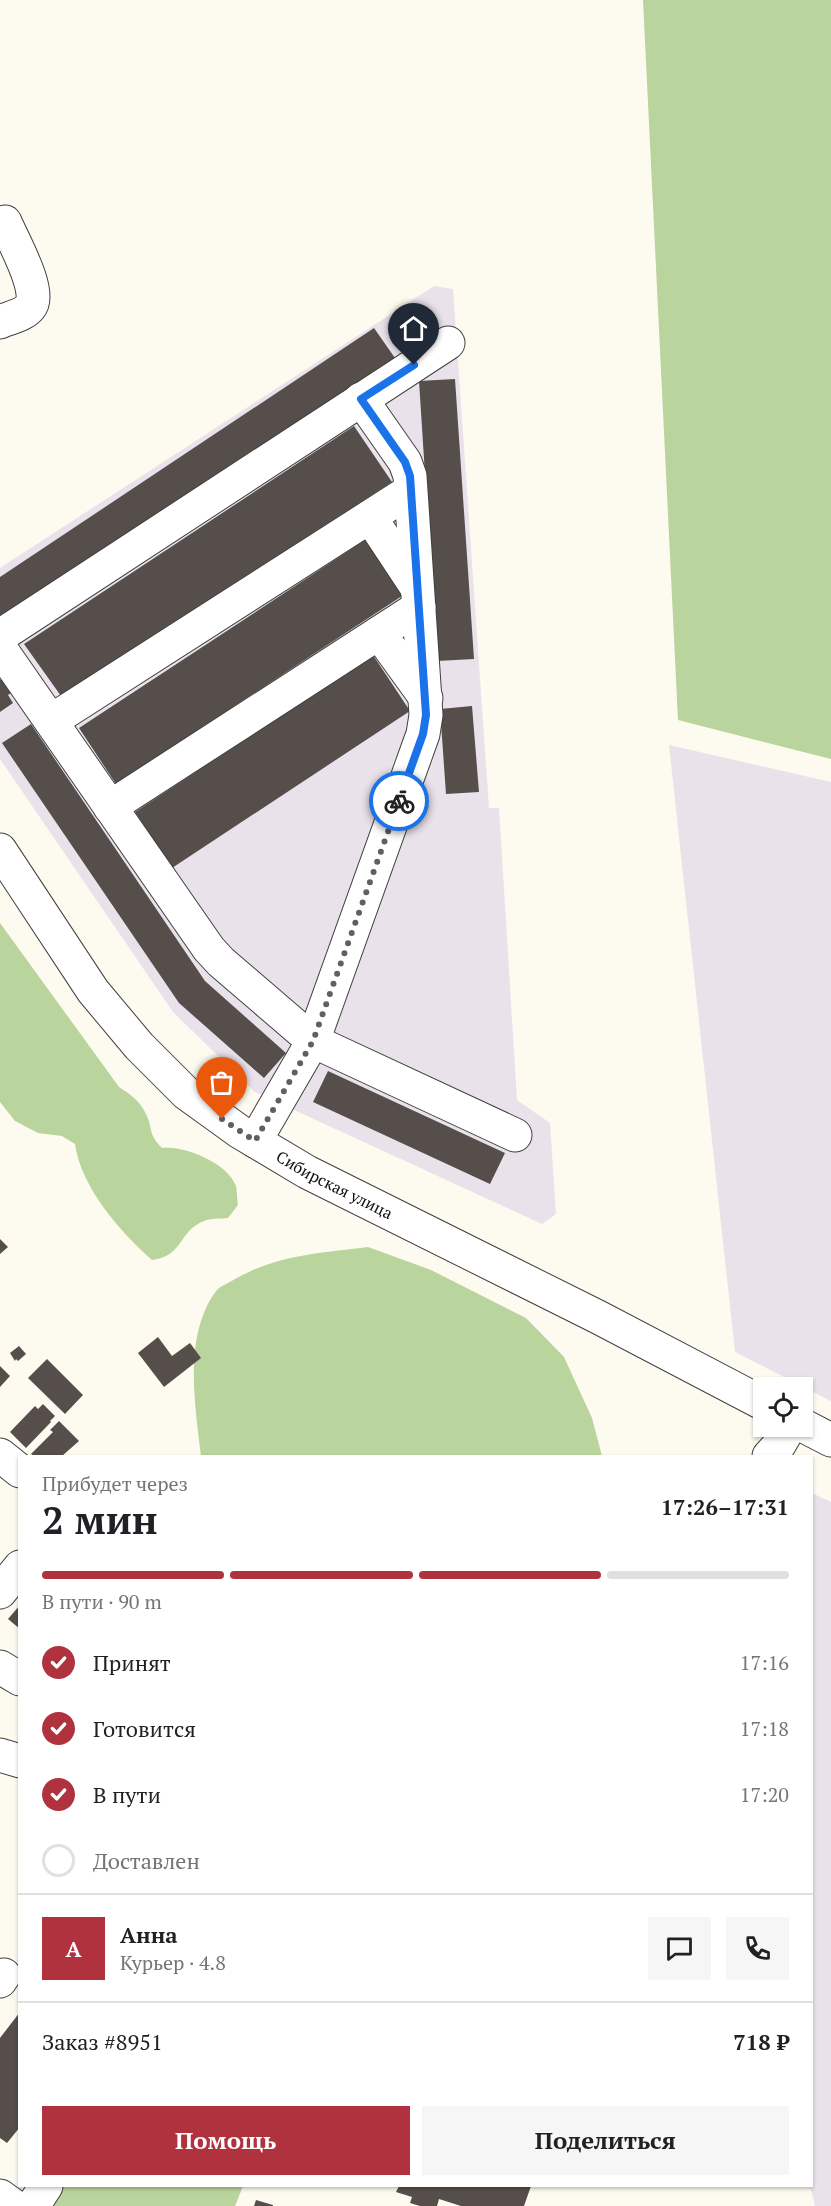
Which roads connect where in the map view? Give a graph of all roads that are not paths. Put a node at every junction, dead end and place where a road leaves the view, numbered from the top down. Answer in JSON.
{"nodes":[{"id":1,"x":5,"y":222,"type":"dead end"},
{"id":2,"x":0,"y":322,"type":"edge"},
{"id":3,"x":448,"y":343,"type":"dead end"},
{"id":4,"x":361,"y":399,"type":"junction"},
{"id":5,"x":410,"y":491,"type":"junction"},
{"id":6,"x":370,"y":517,"type":"junction"},
{"id":7,"x":419,"y":598,"type":"junction"},
{"id":8,"x":379,"y":633,"type":"junction"},
{"id":9,"x":0,"y":636,"type":"edge"},
{"id":10,"x":0,"y":648,"type":"edge"},
{"id":11,"x":426,"y":698,"type":"junction"},
{"id":12,"x":51,"y":722,"type":"junction"},
{"id":13,"x":110,"y":807,"type":"junction"},
{"id":14,"x":0,"y":850,"type":"edge"},
{"id":15,"x":313,"y":1041,"type":"junction"},
{"id":16,"x":515,"y":1135,"type":"dead end"},
{"id":17,"x":255,"y":1141,"type":"junction"},
{"id":18,"x":753,"y":1398,"type":"edge"},
{"id":19,"x":813,"y":1431,"type":"edge"},
{"id":20,"x":784,"y":1437,"type":"edge"},
{"id":21,"x":831,"y":1440,"type":"edge"},
{"id":22,"x":0,"y":1455,"type":"edge"},
{"id":23,"x":770,"y":1455,"type":"edge"},
{"id":24,"x":18,"y":1469,"type":"edge"},
{"id":25,"x":18,"y":1570,"type":"edge"},
{"id":26,"x":0,"y":1592,"type":"edge"},
{"id":27,"x":0,"y":1667,"type":"edge"},
{"id":28,"x":18,"y":1677,"type":"edge"},
{"id":29,"x":0,"y":1755,"type":"edge"},
{"id":30,"x":18,"y":1760,"type":"edge"},
{"id":31,"x":45,"y":2187,"type":"edge"},
{"id":32,"x":0,"y":2196,"type":"edge"},
{"id":33,"x":14,"y":2206,"type":"edge"},
{"id":34,"x":33,"y":2206,"type":"edge"}],
"edges":[{"from":1,"to":2,"type":"street"},
{"from":3,"to":4,"type":"street"},
{"from":4,"to":5,"type":"street"},
{"from":4,"to":9,"type":"street"},
{"from":5,"to":6,"type":"street"},
{"from":5,"to":7,"type":"street"},
{"from":6,"to":7,"type":"street"},
{"from":6,"to":12,"type":"street"},
{"from":7,"to":8,"type":"street"},
{"from":7,"to":11,"type":"street"},
{"from":8,"to":11,"type":"street"},
{"from":8,"to":13,"type":"street"},
{"from":10,"to":12,"type":"street"},
{"from":11,"to":15,"type":"street"},
{"from":12,"to":13,"type":"street"},
{"from":13,"to":15,"type":"street"},
{"from":14,"to":17,"type":"street","name":"Сибирская улица"},
{"from":15,"to":16,"type":"street"},
{"from":15,"to":17,"type":"street"},
{"from":17,"to":18,"type":"street","name":"Сибирская улица"},
{"from":19,"to":21,"type":"street"},
{"from":20,"to":23,"type":"street"},
{"from":22,"to":24,"type":"street"},
{"from":25,"to":26,"type":"street"},
{"from":27,"to":28,"type":"street"},
{"from":29,"to":30,"type":"street"},
{"from":31,"to":34,"type":"street"},
{"from":32,"to":33,"type":"street"}]}
